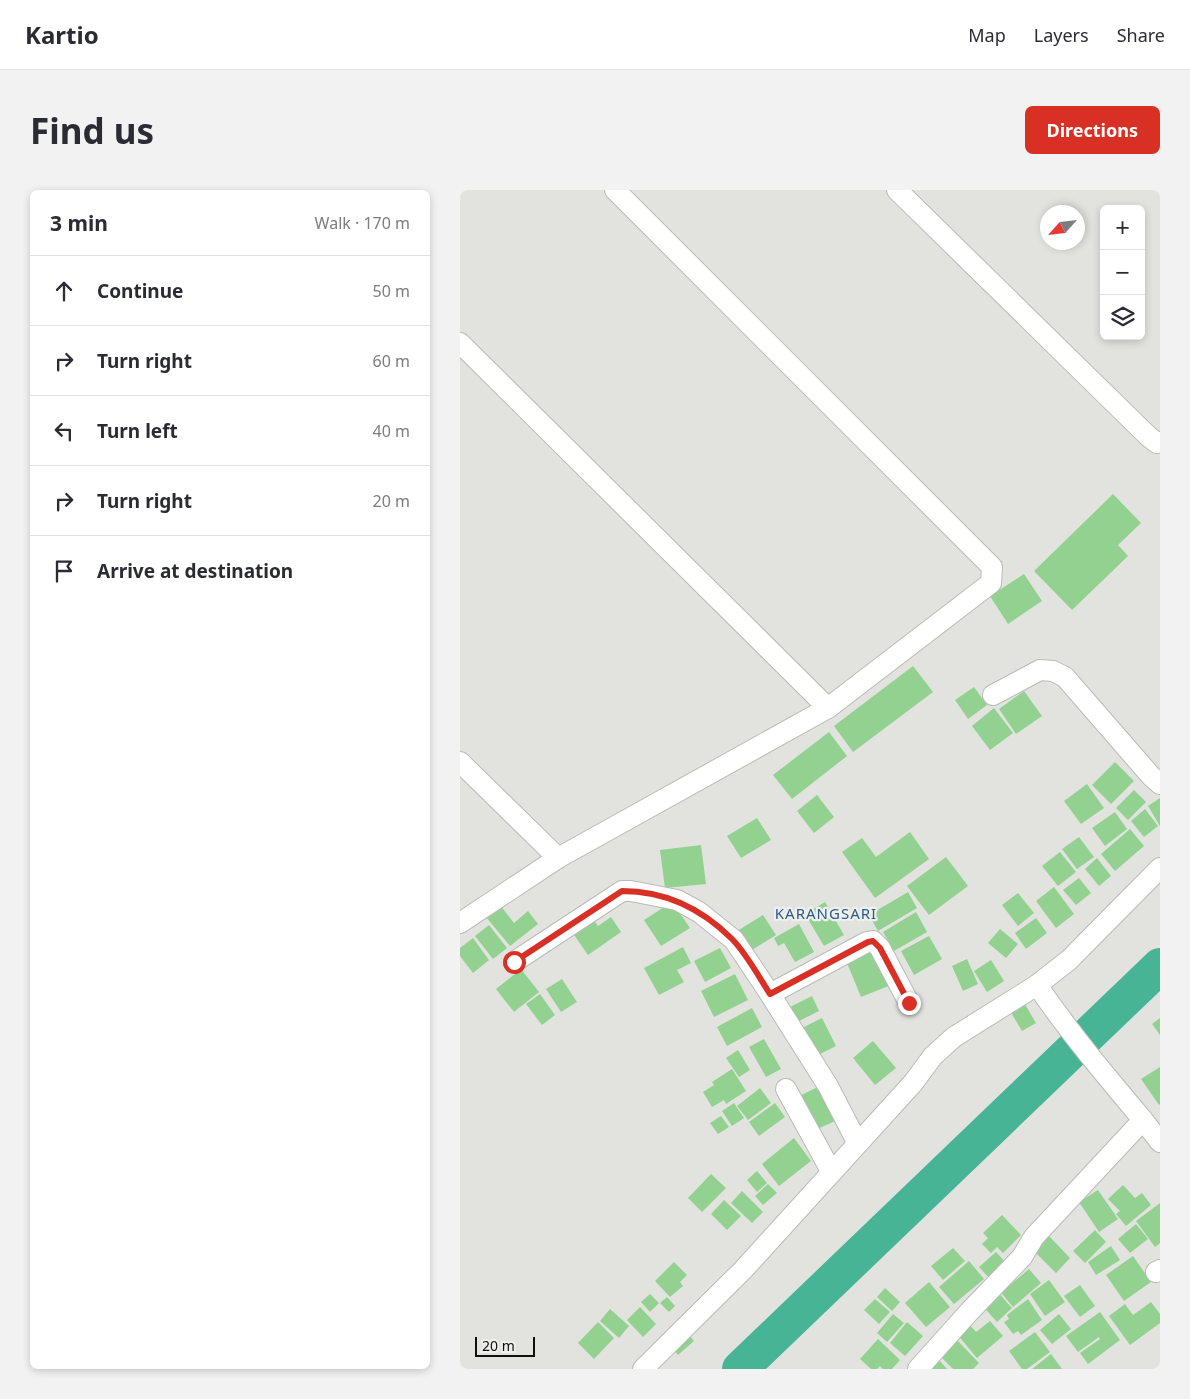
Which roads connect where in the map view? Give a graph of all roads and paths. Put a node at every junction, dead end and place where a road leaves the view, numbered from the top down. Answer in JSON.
{"nodes":[{"id":1,"x":615,"y":190,"type":"edge"},
{"id":2,"x":897,"y":190,"type":"edge"},
{"id":3,"x":460,"y":342,"type":"edge"},
{"id":4,"x":1160,"y":442,"type":"edge"},
{"id":5,"x":993,"y":695,"type":"dead end"},
{"id":6,"x":828,"y":708,"type":"junction"},
{"id":7,"x":460,"y":762,"type":"edge"},
{"id":8,"x":1160,"y":784,"type":"edge"},
{"id":9,"x":558,"y":858,"type":"junction"},
{"id":10,"x":1160,"y":868,"type":"edge"},
{"id":11,"x":460,"y":924,"type":"edge"},
{"id":12,"x":514,"y":962,"type":"dead end"},
{"id":13,"x":1037,"y":985,"type":"junction"},
{"id":14,"x":770,"y":994,"type":"junction"},
{"id":15,"x":909,"y":1003,"type":"dead end"},
{"id":16,"x":786,"y":1089,"type":"dead end"},
{"id":17,"x":1143,"y":1120,"type":"junction"},
{"id":18,"x":857,"y":1142,"type":"junction"},
{"id":19,"x":1160,"y":1142,"type":"edge"},
{"id":20,"x":831,"y":1171,"type":"junction"},
{"id":21,"x":643,"y":1369,"type":"edge"},
{"id":22,"x":918,"y":1369,"type":"edge"}],
"edges":[{"from":1,"to":6,"type":"street"},
{"from":2,"to":4,"type":"street"},
{"from":3,"to":6,"type":"street"},
{"from":5,"to":8,"type":"street"},
{"from":6,"to":9,"type":"street"},
{"from":7,"to":9,"type":"street"},
{"from":9,"to":11,"type":"street"},
{"from":10,"to":13,"type":"street"},
{"from":12,"to":14,"type":"street"},
{"from":13,"to":17,"type":"street"},
{"from":13,"to":18,"type":"street"},
{"from":14,"to":15,"type":"street"},
{"from":14,"to":18,"type":"street"},
{"from":16,"to":20,"type":"street"},
{"from":17,"to":19,"type":"street"},
{"from":17,"to":22,"type":"street"},
{"from":18,"to":20,"type":"street"},
{"from":20,"to":21,"type":"street"}]}
